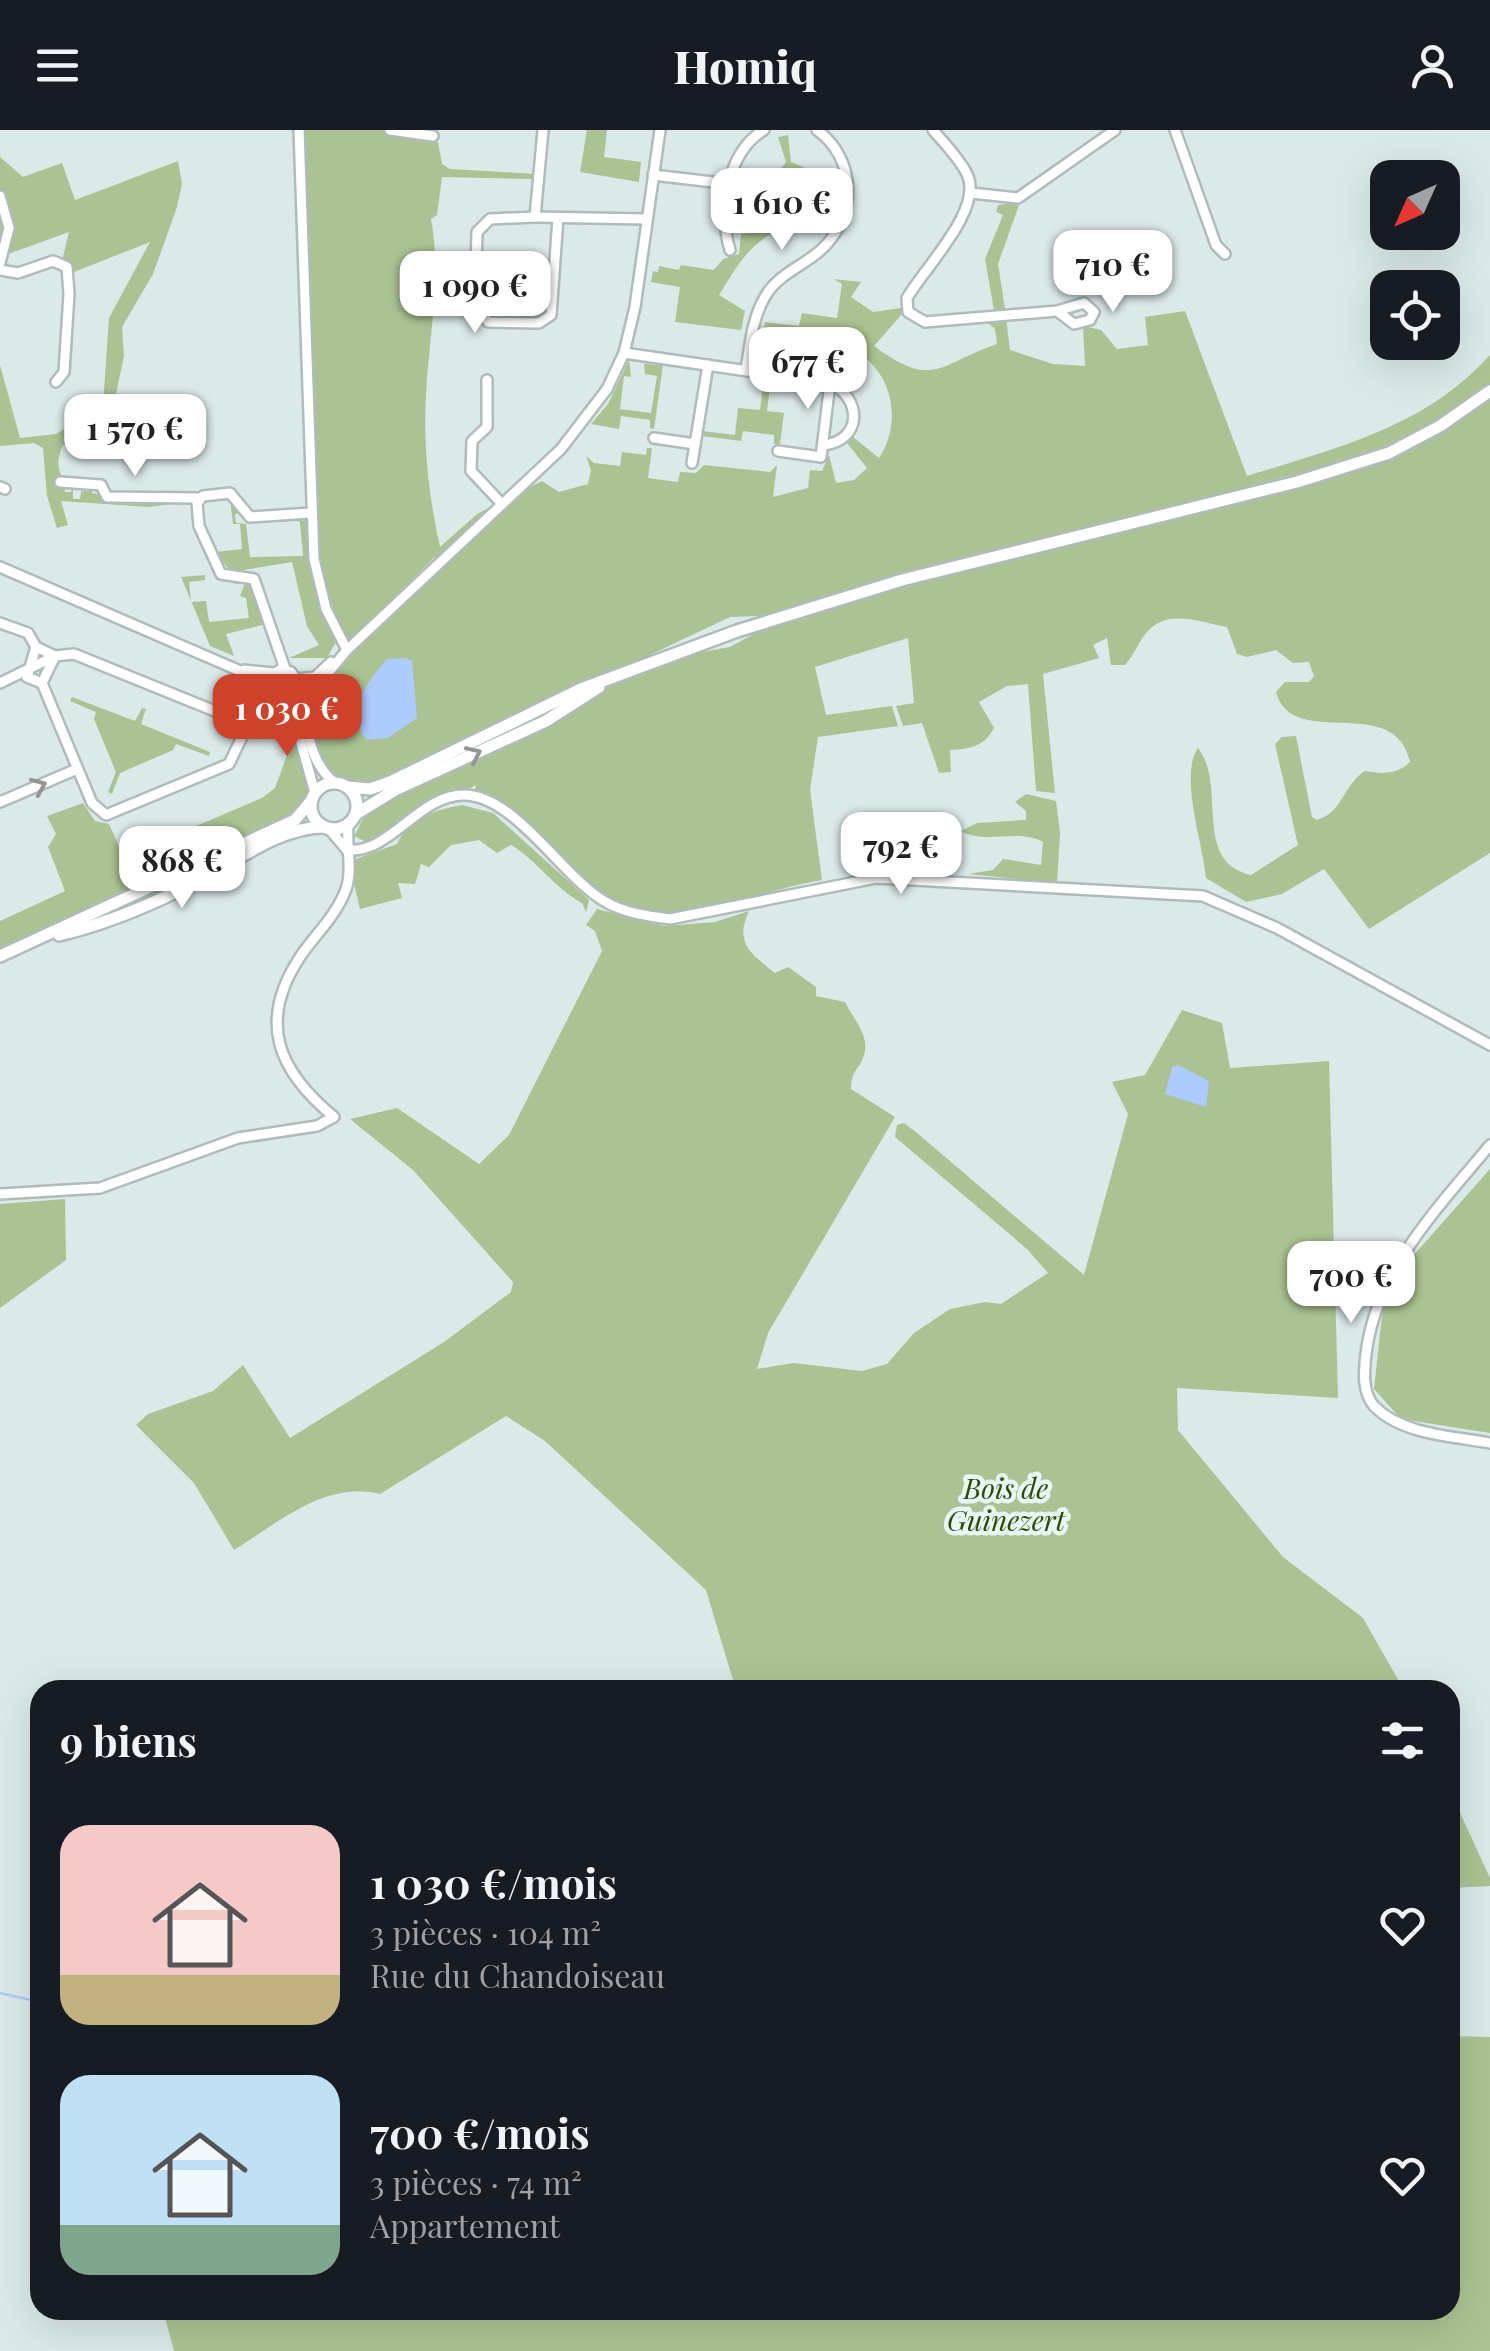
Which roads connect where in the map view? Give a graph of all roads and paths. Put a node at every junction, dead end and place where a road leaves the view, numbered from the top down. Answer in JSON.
{"nodes":[{"id":1,"x":298,"y":130,"type":"edge"},
{"id":2,"x":390,"y":130,"type":"edge"},
{"id":3,"x":543,"y":130,"type":"edge"},
{"id":4,"x":660,"y":130,"type":"edge"},
{"id":5,"x":764,"y":130,"type":"edge"},
{"id":6,"x":817,"y":130,"type":"edge"},
{"id":7,"x":934,"y":130,"type":"edge"},
{"id":8,"x":1115,"y":130,"type":"edge"},
{"id":9,"x":1176,"y":130,"type":"edge"},
{"id":10,"x":433,"y":136,"type":"dead end"},
{"id":11,"x":654,"y":175,"type":"junction"},
{"id":12,"x":730,"y":184,"type":"junction"},
{"id":13,"x":971,"y":193,"type":"junction"},
{"id":14,"x":0,"y":196,"type":"edge"},
{"id":15,"x":535,"y":217,"type":"junction"},
{"id":16,"x":558,"y":218,"type":"junction"},
{"id":17,"x":646,"y":219,"type":"junction"},
{"id":18,"x":730,"y":250,"type":"dead end"},
{"id":19,"x":1225,"y":254,"type":"dead end"},
{"id":20,"x":0,"y":266,"type":"edge"},
{"id":21,"x":1057,"y":312,"type":"dead end"},
{"id":22,"x":624,"y":353,"type":"junction"},
{"id":23,"x":708,"y":365,"type":"junction"},
{"id":24,"x":746,"y":370,"type":"junction"},
{"id":25,"x":487,"y":380,"type":"dead end"},
{"id":26,"x":56,"y":382,"type":"dead end"},
{"id":27,"x":830,"y":384,"type":"junction"},
{"id":28,"x":1490,"y":391,"type":"edge"},
{"id":29,"x":487,"y":392,"type":"junction"},
{"id":30,"x":501,"y":393,"type":"dead end"},
{"id":31,"x":654,"y":438,"type":"dead end"},
{"id":32,"x":695,"y":444,"type":"junction"},
{"id":33,"x":824,"y":446,"type":"junction"},
{"id":34,"x":778,"y":451,"type":"dead end"},
{"id":35,"x":692,"y":463,"type":"dead end"},
{"id":36,"x":60,"y":482,"type":"dead end"},
{"id":37,"x":199,"y":498,"type":"junction"},
{"id":38,"x":502,"y":504,"type":"junction"},
{"id":39,"x":311,"y":513,"type":"junction"},
{"id":40,"x":0,"y":566,"type":"edge"},
{"id":41,"x":0,"y":624,"type":"edge"},
{"id":42,"x":36,"y":647,"type":"junction"},
{"id":43,"x":346,"y":651,"type":"junction"},
{"id":44,"x":55,"y":656,"type":"junction"},
{"id":45,"x":26,"y":672,"type":"junction"},
{"id":46,"x":276,"y":674,"type":"junction"},
{"id":47,"x":296,"y":679,"type":"junction"},
{"id":48,"x":0,"y":682,"type":"edge"},
{"id":49,"x":606,"y":682,"type":"junction"},
{"id":50,"x":42,"y":683,"type":"junction"},
{"id":51,"x":270,"y":704,"type":"junction"},
{"id":52,"x":313,"y":704,"type":"junction"},
{"id":53,"x":283,"y":705,"type":"junction"},
{"id":54,"x":252,"y":716,"type":"junction"},
{"id":55,"x":308,"y":716,"type":"junction"},
{"id":56,"x":294,"y":718,"type":"junction"},
{"id":57,"x":235,"y":719,"type":"junction"},
{"id":58,"x":243,"y":737,"type":"junction"},
{"id":59,"x":77,"y":769,"type":"junction"},
{"id":60,"x":341,"y":785,"type":"junction"},
{"id":61,"x":313,"y":797,"type":"junction"},
{"id":62,"x":0,"y":802,"type":"edge"},
{"id":63,"x":356,"y":814,"type":"junction"},
{"id":64,"x":348,"y":826,"type":"junction"},
{"id":65,"x":327,"y":828,"type":"junction"},
{"id":66,"x":348,"y":850,"type":"junction"},
{"id":67,"x":31,"y":942,"type":"junction"},
{"id":68,"x":0,"y":956,"type":"edge"},
{"id":69,"x":1490,"y":1045,"type":"edge"},
{"id":70,"x":1490,"y":1145,"type":"edge"},
{"id":71,"x":0,"y":1194,"type":"edge"},
{"id":72,"x":1490,"y":1443,"type":"edge"}],
"edges":[{"from":1,"to":39,"type":"street"},
{"from":2,"to":10,"type":"street"},
{"from":3,"to":15,"type":"street"},
{"from":4,"to":11,"type":"street"},
{"from":5,"to":12,"type":"street"},
{"from":6,"to":24,"type":"street"},
{"from":7,"to":13,"type":"street"},
{"from":8,"to":13,"type":"street"},
{"from":9,"to":19,"type":"street"},
{"from":11,"to":12,"type":"street"},
{"from":11,"to":17,"type":"street"},
{"from":12,"to":18,"type":"street"},
{"from":13,"to":21,"type":"street"},
{"from":14,"to":20,"type":"street"},
{"from":15,"to":16,"type":"street"},
{"from":15,"to":16,"type":"street"},
{"from":16,"to":17,"type":"street"},
{"from":17,"to":22,"type":"street"},
{"from":20,"to":26,"type":"street"},
{"from":22,"to":23,"type":"street"},
{"from":22,"to":38,"type":"street"},
{"from":23,"to":24,"type":"street"},
{"from":23,"to":32,"type":"street"},
{"from":24,"to":27,"type":"street"},
{"from":25,"to":29,"type":"street"},
{"from":27,"to":33,"type":"street"},
{"from":27,"to":33,"type":"street"},
{"from":28,"to":49,"type":"main road"},
{"from":29,"to":30,"type":"street"},
{"from":29,"to":38,"type":"street"},
{"from":31,"to":32,"type":"street"},
{"from":32,"to":35,"type":"street"},
{"from":33,"to":34,"type":"street"},
{"from":36,"to":37,"type":"street"},
{"from":37,"to":39,"type":"street"},
{"from":37,"to":46,"type":"street"},
{"from":38,"to":43,"type":"street"},
{"from":39,"to":43,"type":"street"},
{"from":40,"to":46,"type":"street"},
{"from":41,"to":42,"type":"street"},
{"from":42,"to":44,"type":"street"},
{"from":42,"to":45,"type":"street"},
{"from":43,"to":47,"type":"street"},
{"from":43,"to":52,"type":"street"},
{"from":44,"to":45,"type":"street"},
{"from":44,"to":50,"type":"street"},
{"from":44,"to":57,"type":"street"},
{"from":45,"to":48,"type":"street"},
{"from":45,"to":50,"type":"street"},
{"from":46,"to":47,"type":"street"},
{"from":46,"to":51,"type":"street"},
{"from":46,"to":53,"type":"street"},
{"from":47,"to":52,"type":"street"},
{"from":49,"to":60,"type":"main road"},
{"from":63,"to":49,"type":"main road","one_way":true},
{"from":50,"to":59,"type":"street"},
{"from":51,"to":53,"type":"street"},
{"from":51,"to":54,"type":"street"},
{"from":52,"to":55,"type":"street"},
{"from":53,"to":56,"type":"street"},
{"from":54,"to":57,"type":"street"},
{"from":54,"to":58,"type":"street"},
{"from":55,"to":56,"type":"street"},
{"from":55,"to":60,"type":"street"},
{"from":56,"to":61,"type":"street"},
{"from":57,"to":58,"type":"street"},
{"from":58,"to":59,"type":"street"},
{"from":62,"to":59,"type":"street","one_way":true},
{"from":60,"to":61,"type":"main road"},
{"from":60,"to":63,"type":"main road"},
{"from":61,"to":65,"type":"main road"},
{"from":61,"to":67,"type":"main road"},
{"from":63,"to":64,"type":"main road"},
{"from":64,"to":65,"type":"main road"},
{"from":64,"to":66,"type":"street"},
{"from":65,"to":66,"type":"street"},
{"from":65,"to":67,"type":"main road"},
{"from":66,"to":69,"type":"street"},
{"from":66,"to":71,"type":"street"},
{"from":67,"to":68,"type":"main road"},
{"from":70,"to":72,"type":"street"}]}
